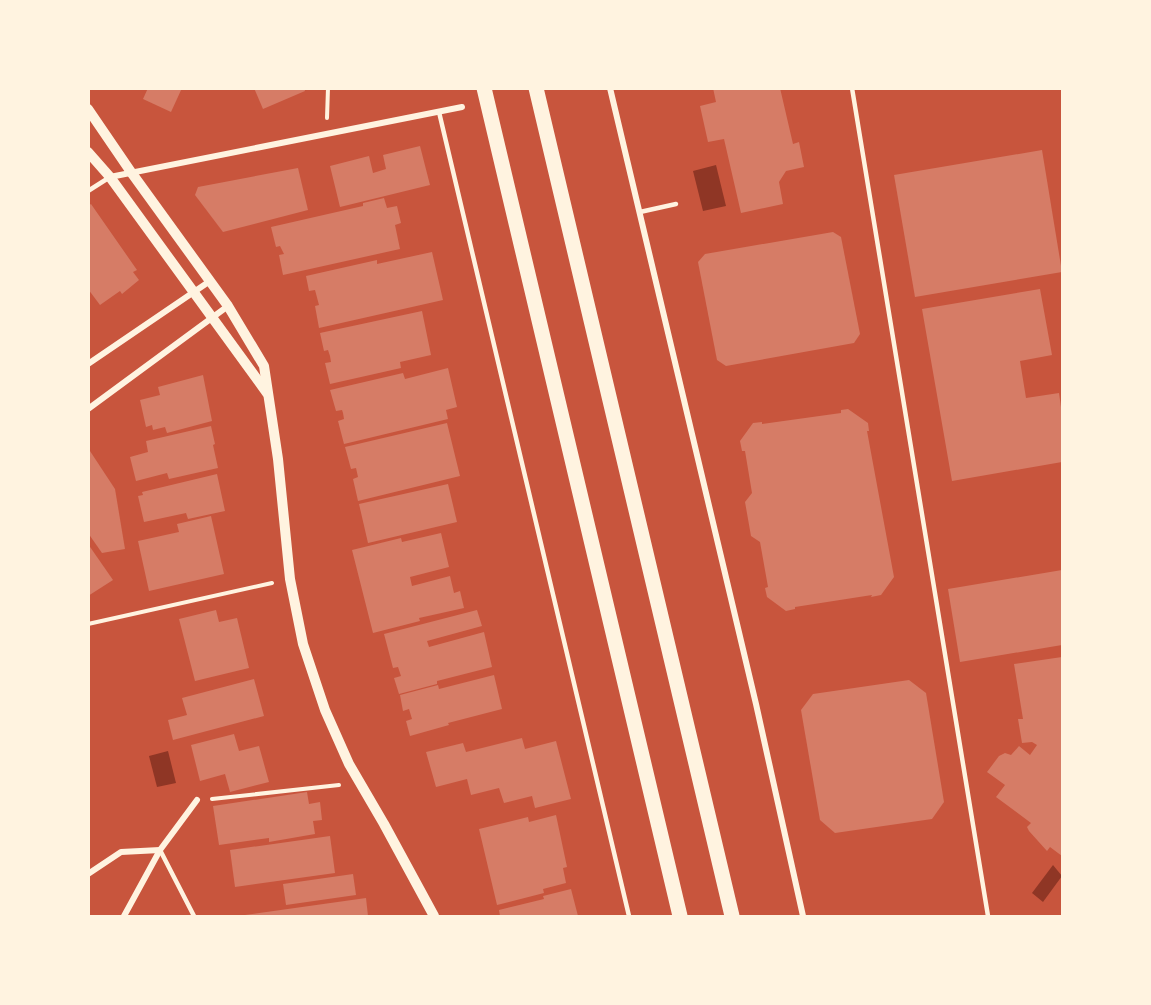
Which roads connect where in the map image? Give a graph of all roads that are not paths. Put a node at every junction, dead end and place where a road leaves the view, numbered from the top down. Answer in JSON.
{"nodes":[{"id":1,"x":484,"y":88,"type":"edge"},
{"id":2,"x":536,"y":88,"type":"edge"},
{"id":3,"x":610,"y":88,"type":"edge"},
{"id":4,"x":852,"y":88,"type":"edge"},
{"id":5,"x":462,"y":107,"type":"dead end"},
{"id":6,"x":88,"y":109,"type":"edge"},
{"id":7,"x":439,"y":112,"type":"junction"},
{"id":8,"x":88,"y":152,"type":"edge"},
{"id":9,"x":131,"y":172,"type":"junction"},
{"id":10,"x":110,"y":177,"type":"junction"},
{"id":11,"x":88,"y":191,"type":"edge"},
{"id":12,"x":676,"y":204,"type":"dead end"},
{"id":13,"x":640,"y":212,"type":"junction"},
{"id":14,"x":210,"y":281,"type":"junction"},
{"id":15,"x":195,"y":292,"type":"junction"},
{"id":16,"x":228,"y":306,"type":"junction"},
{"id":17,"x":212,"y":317,"type":"junction"},
{"id":18,"x":88,"y":364,"type":"edge"},
{"id":19,"x":269,"y":395,"type":"junction"},
{"id":20,"x":88,"y":409,"type":"edge"},
{"id":21,"x":197,"y":800,"type":"road end"},
{"id":22,"x":160,"y":850,"type":"junction"},
{"id":23,"x":88,"y":874,"type":"edge"},
{"id":24,"x":124,"y":916,"type":"edge"},
{"id":25,"x":194,"y":916,"type":"edge"},
{"id":26,"x":434,"y":916,"type":"edge"},
{"id":27,"x":629,"y":916,"type":"edge"},
{"id":28,"x":680,"y":916,"type":"edge"},
{"id":29,"x":732,"y":916,"type":"edge"},
{"id":30,"x":803,"y":916,"type":"edge"},
{"id":31,"x":988,"y":916,"type":"edge"}],
"edges":[{"from":1,"to":28,"type":"main road"},
{"from":2,"to":29,"type":"main road"},
{"from":3,"to":13,"type":"street"},
{"from":4,"to":31,"type":"lane"},
{"from":5,"to":7,"type":"street"},
{"from":6,"to":9,"type":"street"},
{"from":7,"to":9,"type":"street"},
{"from":7,"to":27,"type":"lane"},
{"from":8,"to":10,"type":"street"},
{"from":9,"to":10,"type":"street"},
{"from":9,"to":14,"type":"street"},
{"from":10,"to":11,"type":"lane"},
{"from":10,"to":15,"type":"street"},
{"from":12,"to":13,"type":"lane"},
{"from":13,"to":30,"type":"street"},
{"from":14,"to":15,"type":"street"},
{"from":14,"to":16,"type":"street"},
{"from":15,"to":17,"type":"street"},
{"from":15,"to":18,"type":"street"},
{"from":16,"to":17,"type":"street"},
{"from":16,"to":19,"type":"street"},
{"from":17,"to":19,"type":"street"},
{"from":17,"to":20,"type":"street"},
{"from":19,"to":26,"type":"street"},
{"from":21,"to":22,"type":"street"},
{"from":22,"to":23,"type":"street"},
{"from":22,"to":24,"type":"street"},
{"from":22,"to":25,"type":"lane"}]}
